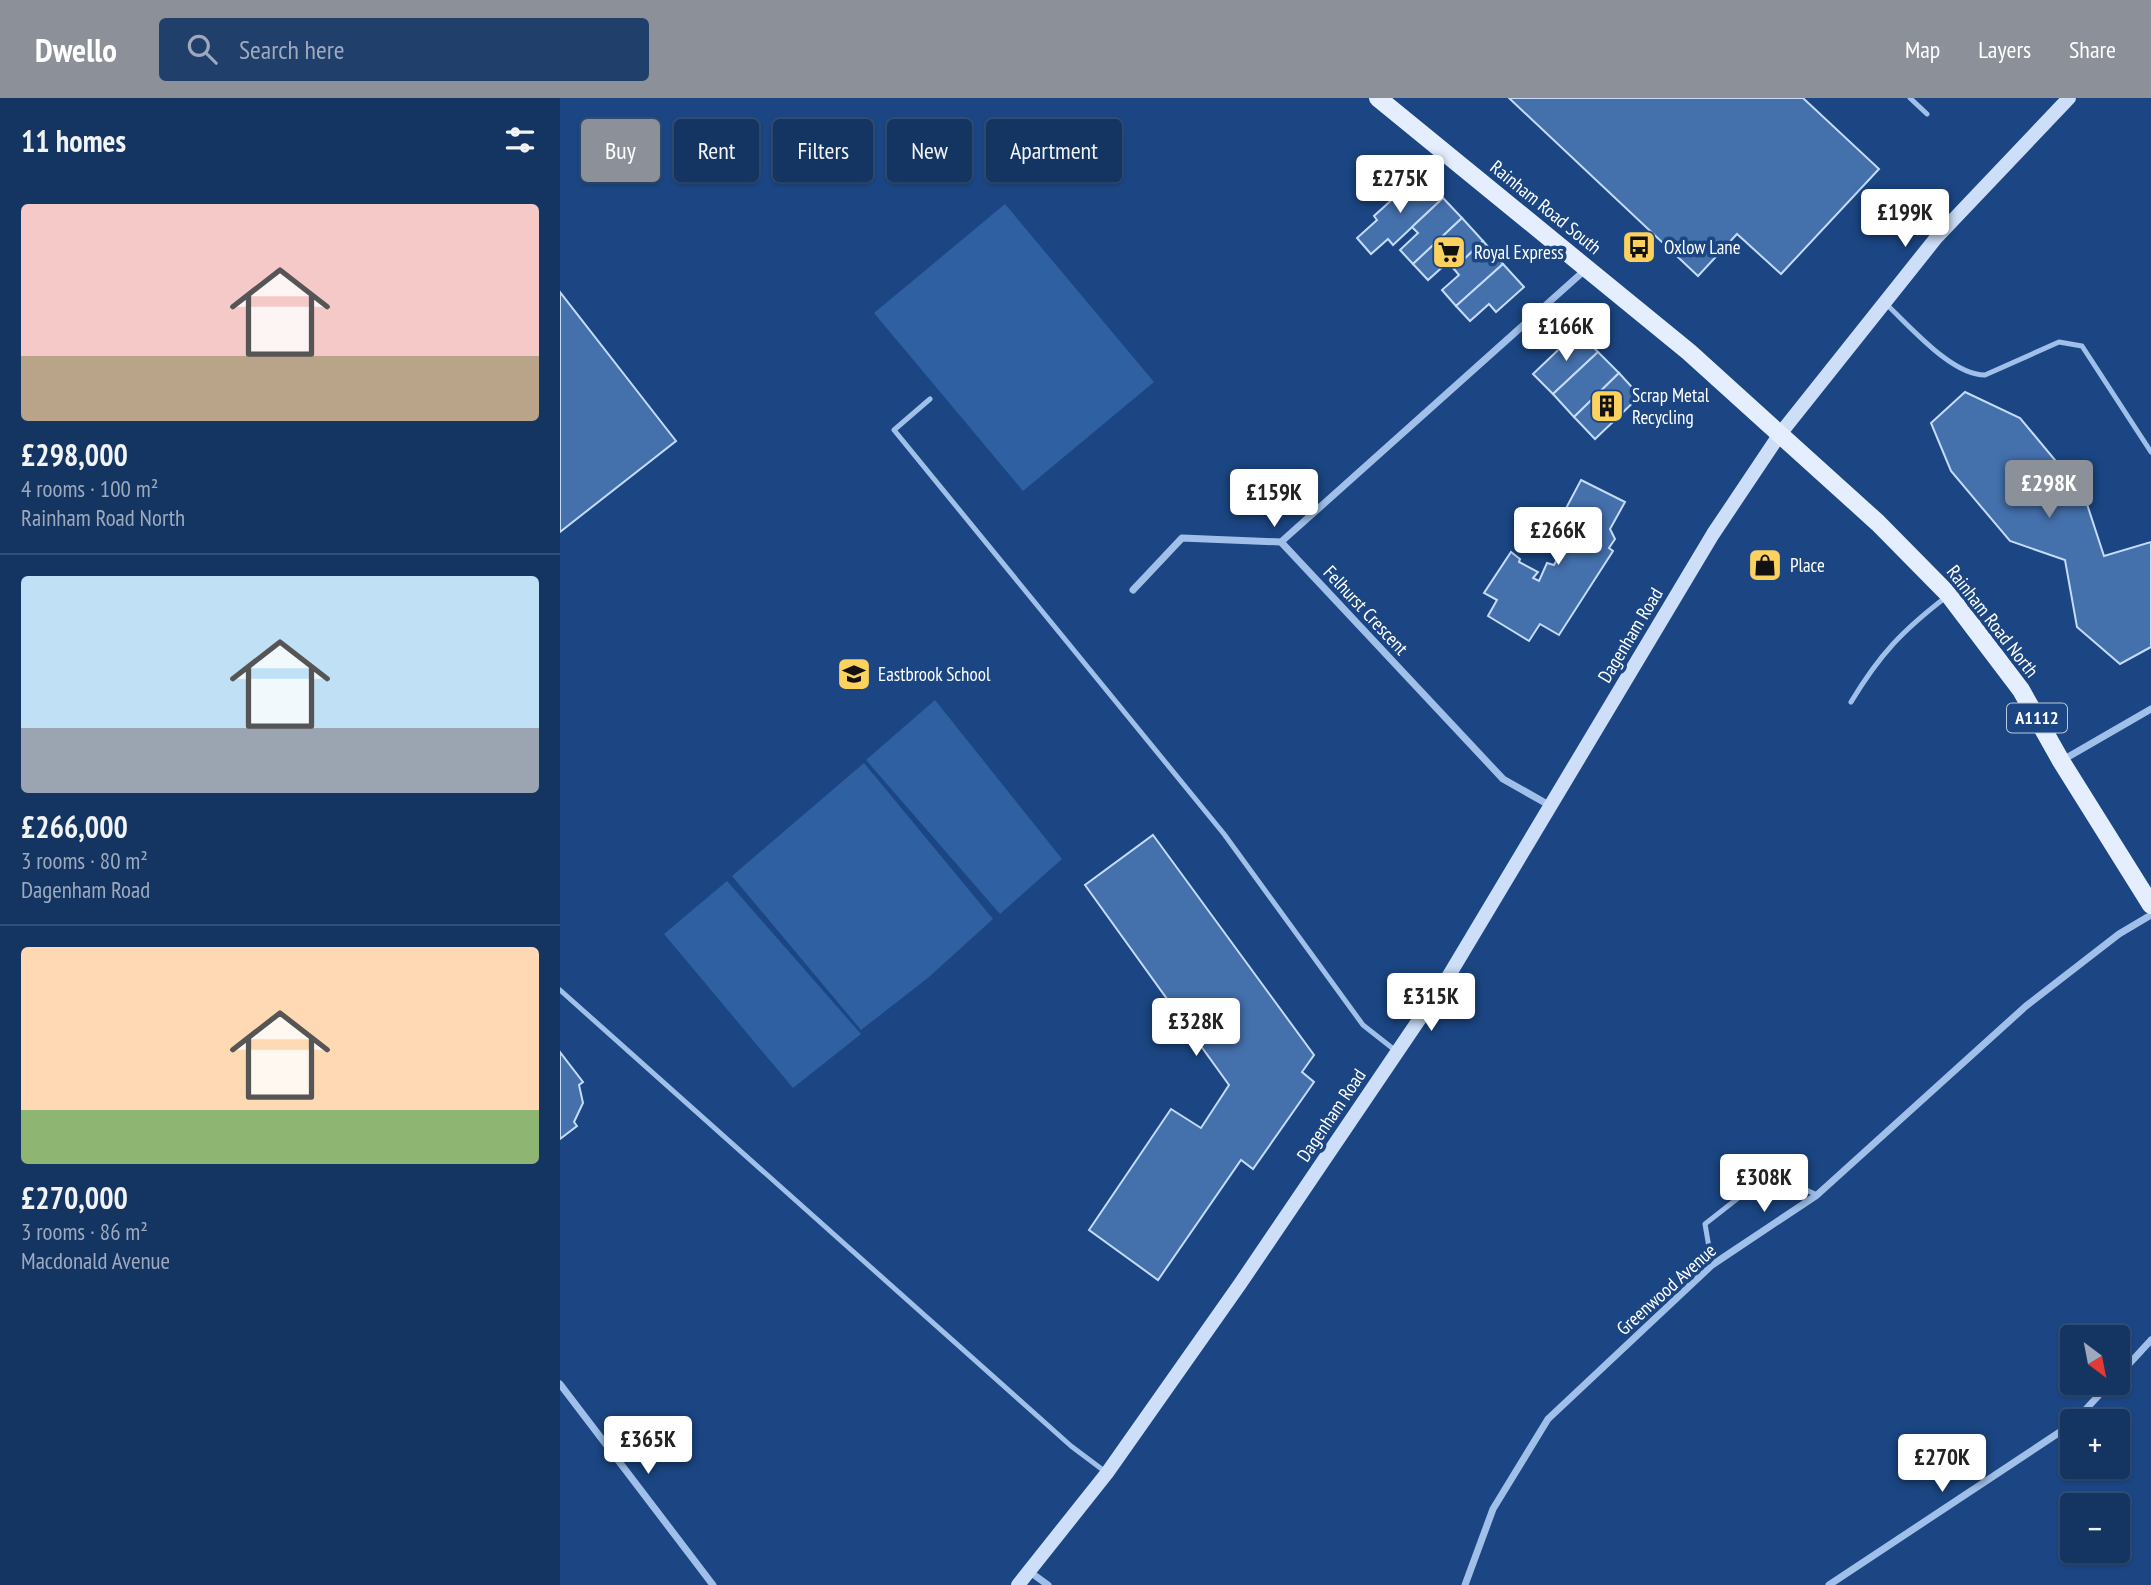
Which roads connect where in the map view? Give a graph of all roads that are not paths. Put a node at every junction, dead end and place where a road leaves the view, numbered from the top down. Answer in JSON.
{"nodes":[{"id":1,"x":1378,"y":98,"type":"edge"},
{"id":2,"x":1910,"y":98,"type":"edge"},
{"id":3,"x":2069,"y":98,"type":"edge"},
{"id":4,"x":1927,"y":114,"type":"dead end"},
{"id":5,"x":1588,"y":268,"type":"junction"},
{"id":6,"x":1884,"y":302,"type":"junction"},
{"id":7,"x":930,"y":399,"type":"dead end"},
{"id":8,"x":1780,"y":434,"type":"junction"},
{"id":9,"x":2151,"y":452,"type":"edge"},
{"id":10,"x":1281,"y":542,"type":"junction"},
{"id":11,"x":1133,"y":590,"type":"dead end"},
{"id":12,"x":1949,"y":595,"type":"junction"},
{"id":13,"x":1851,"y":702,"type":"dead end"},
{"id":14,"x":2151,"y":709,"type":"edge"},
{"id":15,"x":2061,"y":761,"type":"junction"},
{"id":16,"x":1549,"y":804,"type":"junction"},
{"id":17,"x":2151,"y":905,"type":"edge"},
{"id":18,"x":2151,"y":915,"type":"edge"},
{"id":19,"x":560,"y":990,"type":"edge"},
{"id":20,"x":1397,"y":1052,"type":"junction"},
{"id":21,"x":1817,"y":1195,"type":"junction"},
{"id":22,"x":1712,"y":1265,"type":"junction"},
{"id":23,"x":2151,"y":1340,"type":"edge"},
{"id":24,"x":2130,"y":1363,"type":"edge"},
{"id":25,"x":560,"y":1384,"type":"edge"},
{"id":26,"x":2099,"y":1395,"type":"edge"},
{"id":27,"x":2087,"y":1409,"type":"edge"},
{"id":28,"x":2060,"y":1432,"type":"edge"},
{"id":29,"x":1107,"y":1473,"type":"junction"},
{"id":30,"x":1030,"y":1572,"type":"junction"},
{"id":31,"x":713,"y":1585,"type":"edge"},
{"id":32,"x":1018,"y":1585,"type":"edge"},
{"id":33,"x":1048,"y":1585,"type":"edge"},
{"id":34,"x":1465,"y":1585,"type":"edge"},
{"id":35,"x":1829,"y":1585,"type":"edge"}],
"edges":[{"from":1,"to":5,"type":"main road","name":"Rainham Road South","number":"A1112"},
{"from":2,"to":4,"type":"lane"},
{"from":3,"to":6,"type":"street"},
{"from":5,"to":8,"type":"main road","name":"Rainham Road South","number":"A1112"},
{"from":5,"to":10,"type":"street"},
{"from":6,"to":8,"type":"street"},
{"from":6,"to":9,"type":"lane"},
{"from":7,"to":20,"type":"lane"},
{"from":8,"to":12,"type":"main road","name":"Rainham Road North","number":"A1112"},
{"from":8,"to":16,"type":"street","name":"Dagenham Road"},
{"from":10,"to":11,"type":"street"},
{"from":10,"to":16,"type":"street","name":"Felhurst Crescent"},
{"from":12,"to":13,"type":"lane"},
{"from":12,"to":15,"type":"main road","name":"Rainham Road North","number":"A1112"},
{"from":14,"to":15,"type":"street"},
{"from":15,"to":17,"type":"main road","name":"Rainham Road North","number":"A1112"},
{"from":16,"to":20,"type":"street","name":"Dagenham Road"},
{"from":18,"to":21,"type":"street","name":"Greenwood Avenue"},
{"from":19,"to":29,"type":"lane"},
{"from":20,"to":29,"type":"street","name":"Dagenham Road"},
{"from":21,"to":22,"type":"street","name":"Greenwood Avenue"},
{"from":21,"to":22,"type":"lane"},
{"from":22,"to":34,"type":"street","name":"Greenwood Avenue"},
{"from":23,"to":24,"type":"street"},
{"from":25,"to":31,"type":"street"},
{"from":26,"to":27,"type":"street"},
{"from":28,"to":35,"type":"street"},
{"from":29,"to":30,"type":"street","name":"Dagenham Road"},
{"from":30,"to":32,"type":"street","name":"Dagenham Road"},
{"from":30,"to":33,"type":"street"}]}
